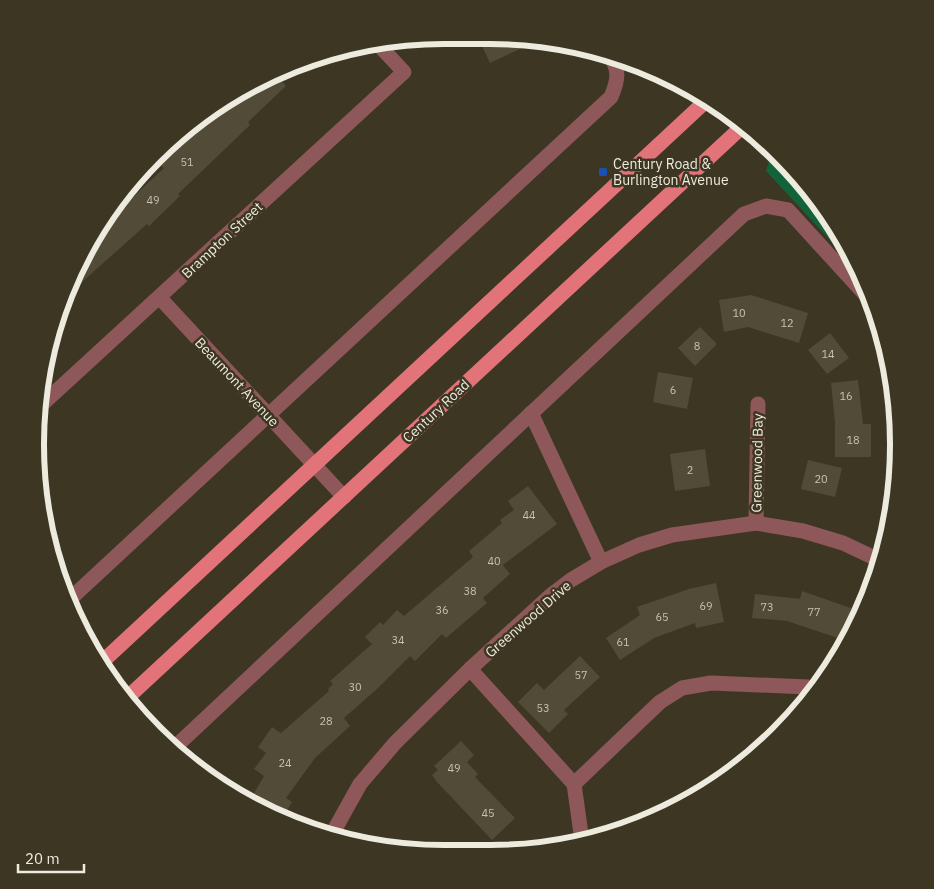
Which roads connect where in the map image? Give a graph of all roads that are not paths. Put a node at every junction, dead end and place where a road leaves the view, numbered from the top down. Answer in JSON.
{"nodes":[{"id":1,"x":382,"y":49,"type":"edge"},
{"id":2,"x":614,"y":64,"type":"edge"},
{"id":3,"x":702,"y":105,"type":"edge"},
{"id":4,"x":738,"y":131,"type":"edge"},
{"id":5,"x":858,"y":287,"type":"edge"},
{"id":6,"x":160,"y":298,"type":"junction"},
{"id":7,"x":46,"y":400,"type":"edge"},
{"id":8,"x":758,"y":404,"type":"dead end"},
{"id":9,"x":531,"y":413,"type":"junction"},
{"id":10,"x":267,"y":415,"type":"junction"},
{"id":11,"x":314,"y":466,"type":"junction"},
{"id":12,"x":344,"y":496,"type":"junction"},
{"id":13,"x":756,"y":523,"type":"junction"},
{"id":14,"x":874,"y":558,"type":"edge"},
{"id":15,"x":601,"y":562,"type":"junction"},
{"id":16,"x":73,"y":596,"type":"edge"},
{"id":17,"x":106,"y":659,"type":"edge"},
{"id":18,"x":470,"y":670,"type":"junction"},
{"id":19,"x":808,"y":687,"type":"edge"},
{"id":20,"x":131,"y":694,"type":"edge"},
{"id":21,"x":178,"y":744,"type":"edge"},
{"id":22,"x":574,"y":784,"type":"junction"},
{"id":23,"x":337,"y":831,"type":"edge"},
{"id":24,"x":581,"y":835,"type":"edge"}],
"edges":[{"from":1,"to":6,"type":"street","name":"Brampton Street"},
{"from":2,"to":10,"type":"street"},
{"from":3,"to":11,"type":"main road"},
{"from":4,"to":12,"type":"main road","name":"Century Road"},
{"from":5,"to":9,"type":"street"},
{"from":6,"to":7,"type":"street","name":"Brampton Street"},
{"from":6,"to":10,"type":"street","name":"Beaumont Avenue"},
{"from":8,"to":13,"type":"street","name":"Greenwood Bay"},
{"from":9,"to":15,"type":"street"},
{"from":9,"to":21,"type":"street"},
{"from":10,"to":11,"type":"street","name":"Beaumont Avenue"},
{"from":10,"to":16,"type":"street"},
{"from":11,"to":12,"type":"street","name":"Beaumont Avenue"},
{"from":11,"to":17,"type":"main road"},
{"from":12,"to":20,"type":"main road","name":"Century Road"},
{"from":13,"to":14,"type":"street","name":"Greenwood Drive"},
{"from":13,"to":15,"type":"street","name":"Greenwood Drive"},
{"from":15,"to":18,"type":"street","name":"Greenwood Drive"},
{"from":18,"to":22,"type":"street"},
{"from":18,"to":23,"type":"street","name":"Greenwood Drive"},
{"from":19,"to":22,"type":"street"},
{"from":22,"to":24,"type":"street"}]}
